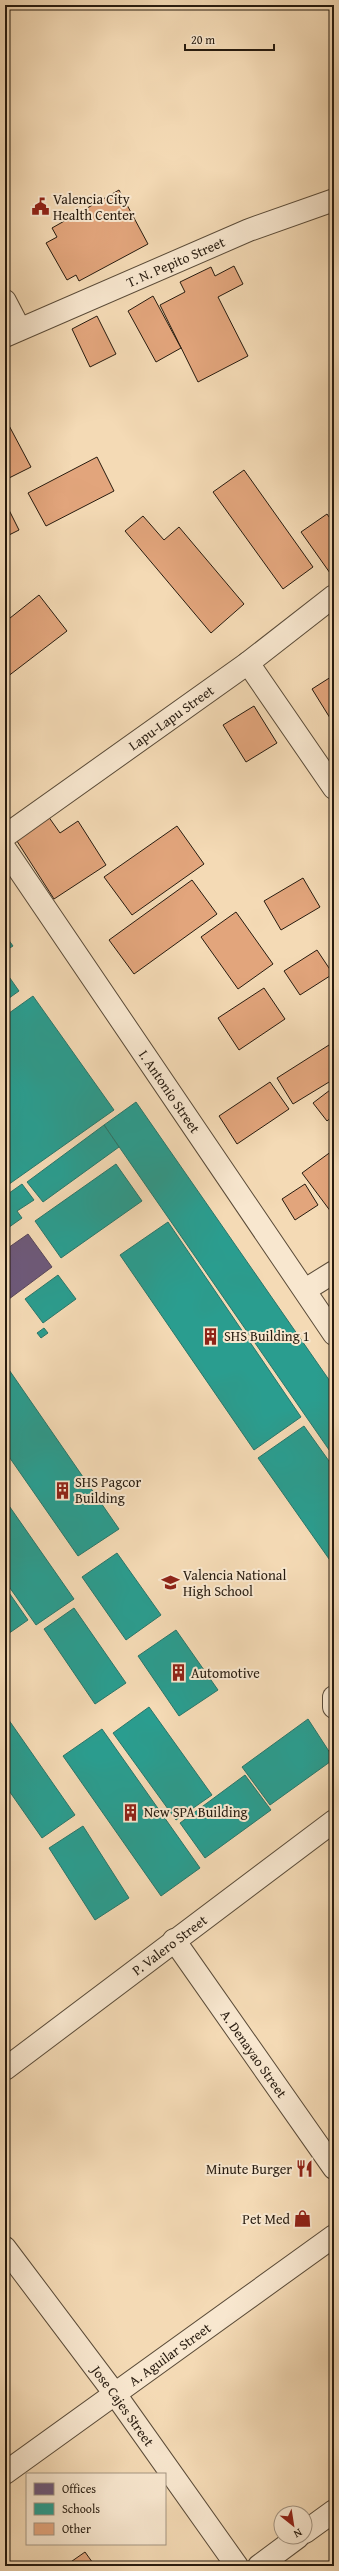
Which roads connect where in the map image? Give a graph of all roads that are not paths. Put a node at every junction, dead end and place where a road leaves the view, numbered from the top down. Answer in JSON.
{"nodes":[{"id":1,"x":334,"y":200,"type":"edge"},
{"id":2,"x":5,"y":301,"type":"edge"},
{"id":3,"x":12,"y":332,"type":"edge"},
{"id":4,"x":334,"y":596,"type":"edge"},
{"id":5,"x":248,"y":663,"type":"junction"},
{"id":6,"x":334,"y":788,"type":"edge"},
{"id":7,"x":5,"y":836,"type":"edge"},
{"id":8,"x":5,"y":849,"type":"edge"},
{"id":9,"x":334,"y":1272,"type":"edge"},
{"id":10,"x":305,"y":1290,"type":"junction"},
{"id":11,"x":334,"y":1334,"type":"edge"},
{"id":12,"x":334,"y":1697,"type":"edge"},
{"id":13,"x":334,"y":1707,"type":"edge"},
{"id":14,"x":334,"y":1820,"type":"edge"},
{"id":15,"x":174,"y":1940,"type":"junction"},
{"id":16,"x":5,"y":2069,"type":"edge"},
{"id":17,"x":334,"y":2168,"type":"edge"},
{"id":18,"x":334,"y":2236,"type":"edge"},
{"id":19,"x":5,"y":2248,"type":"edge"},
{"id":20,"x":115,"y":2394,"type":"junction"},
{"id":21,"x":5,"y":2473,"type":"edge"},
{"id":22,"x":334,"y":2511,"type":"edge"},
{"id":23,"x":313,"y":2526,"type":"edge"},
{"id":24,"x":287,"y":2545,"type":"edge"},
{"id":25,"x":237,"y":2566,"type":"edge"},
{"id":26,"x":259,"y":2566,"type":"edge"}],
"edges":[{"from":1,"to":3,"type":"street","name":"T. N. Pepito Street"},
{"from":2,"to":3,"type":"street"},
{"from":4,"to":5,"type":"street","name":"Lapu-Lapu Street"},
{"from":5,"to":6,"type":"street"},
{"from":5,"to":7,"type":"street","name":"Lapu-Lapu Street"},
{"from":8,"to":10,"type":"street","name":"I. Antonio Street"},
{"from":9,"to":10,"type":"street"},
{"from":10,"to":11,"type":"street","name":"I. Antonio Street"},
{"from":12,"to":13,"type":"street"},
{"from":14,"to":15,"type":"street","name":"P. Valero Street"},
{"from":15,"to":16,"type":"street","name":"P. Valero Street"},
{"from":15,"to":17,"type":"street","name":"A. Denayao Street"},
{"from":18,"to":20,"type":"street","name":"A. Aguilar Street"},
{"from":19,"to":20,"type":"street","name":"Jose Cajes Street"},
{"from":20,"to":21,"type":"street","name":"A. Aguilar Street"},
{"from":20,"to":25,"type":"street","name":"Jose Cajes Street"},
{"from":22,"to":23,"type":"street"},
{"from":24,"to":26,"type":"street"}]}
